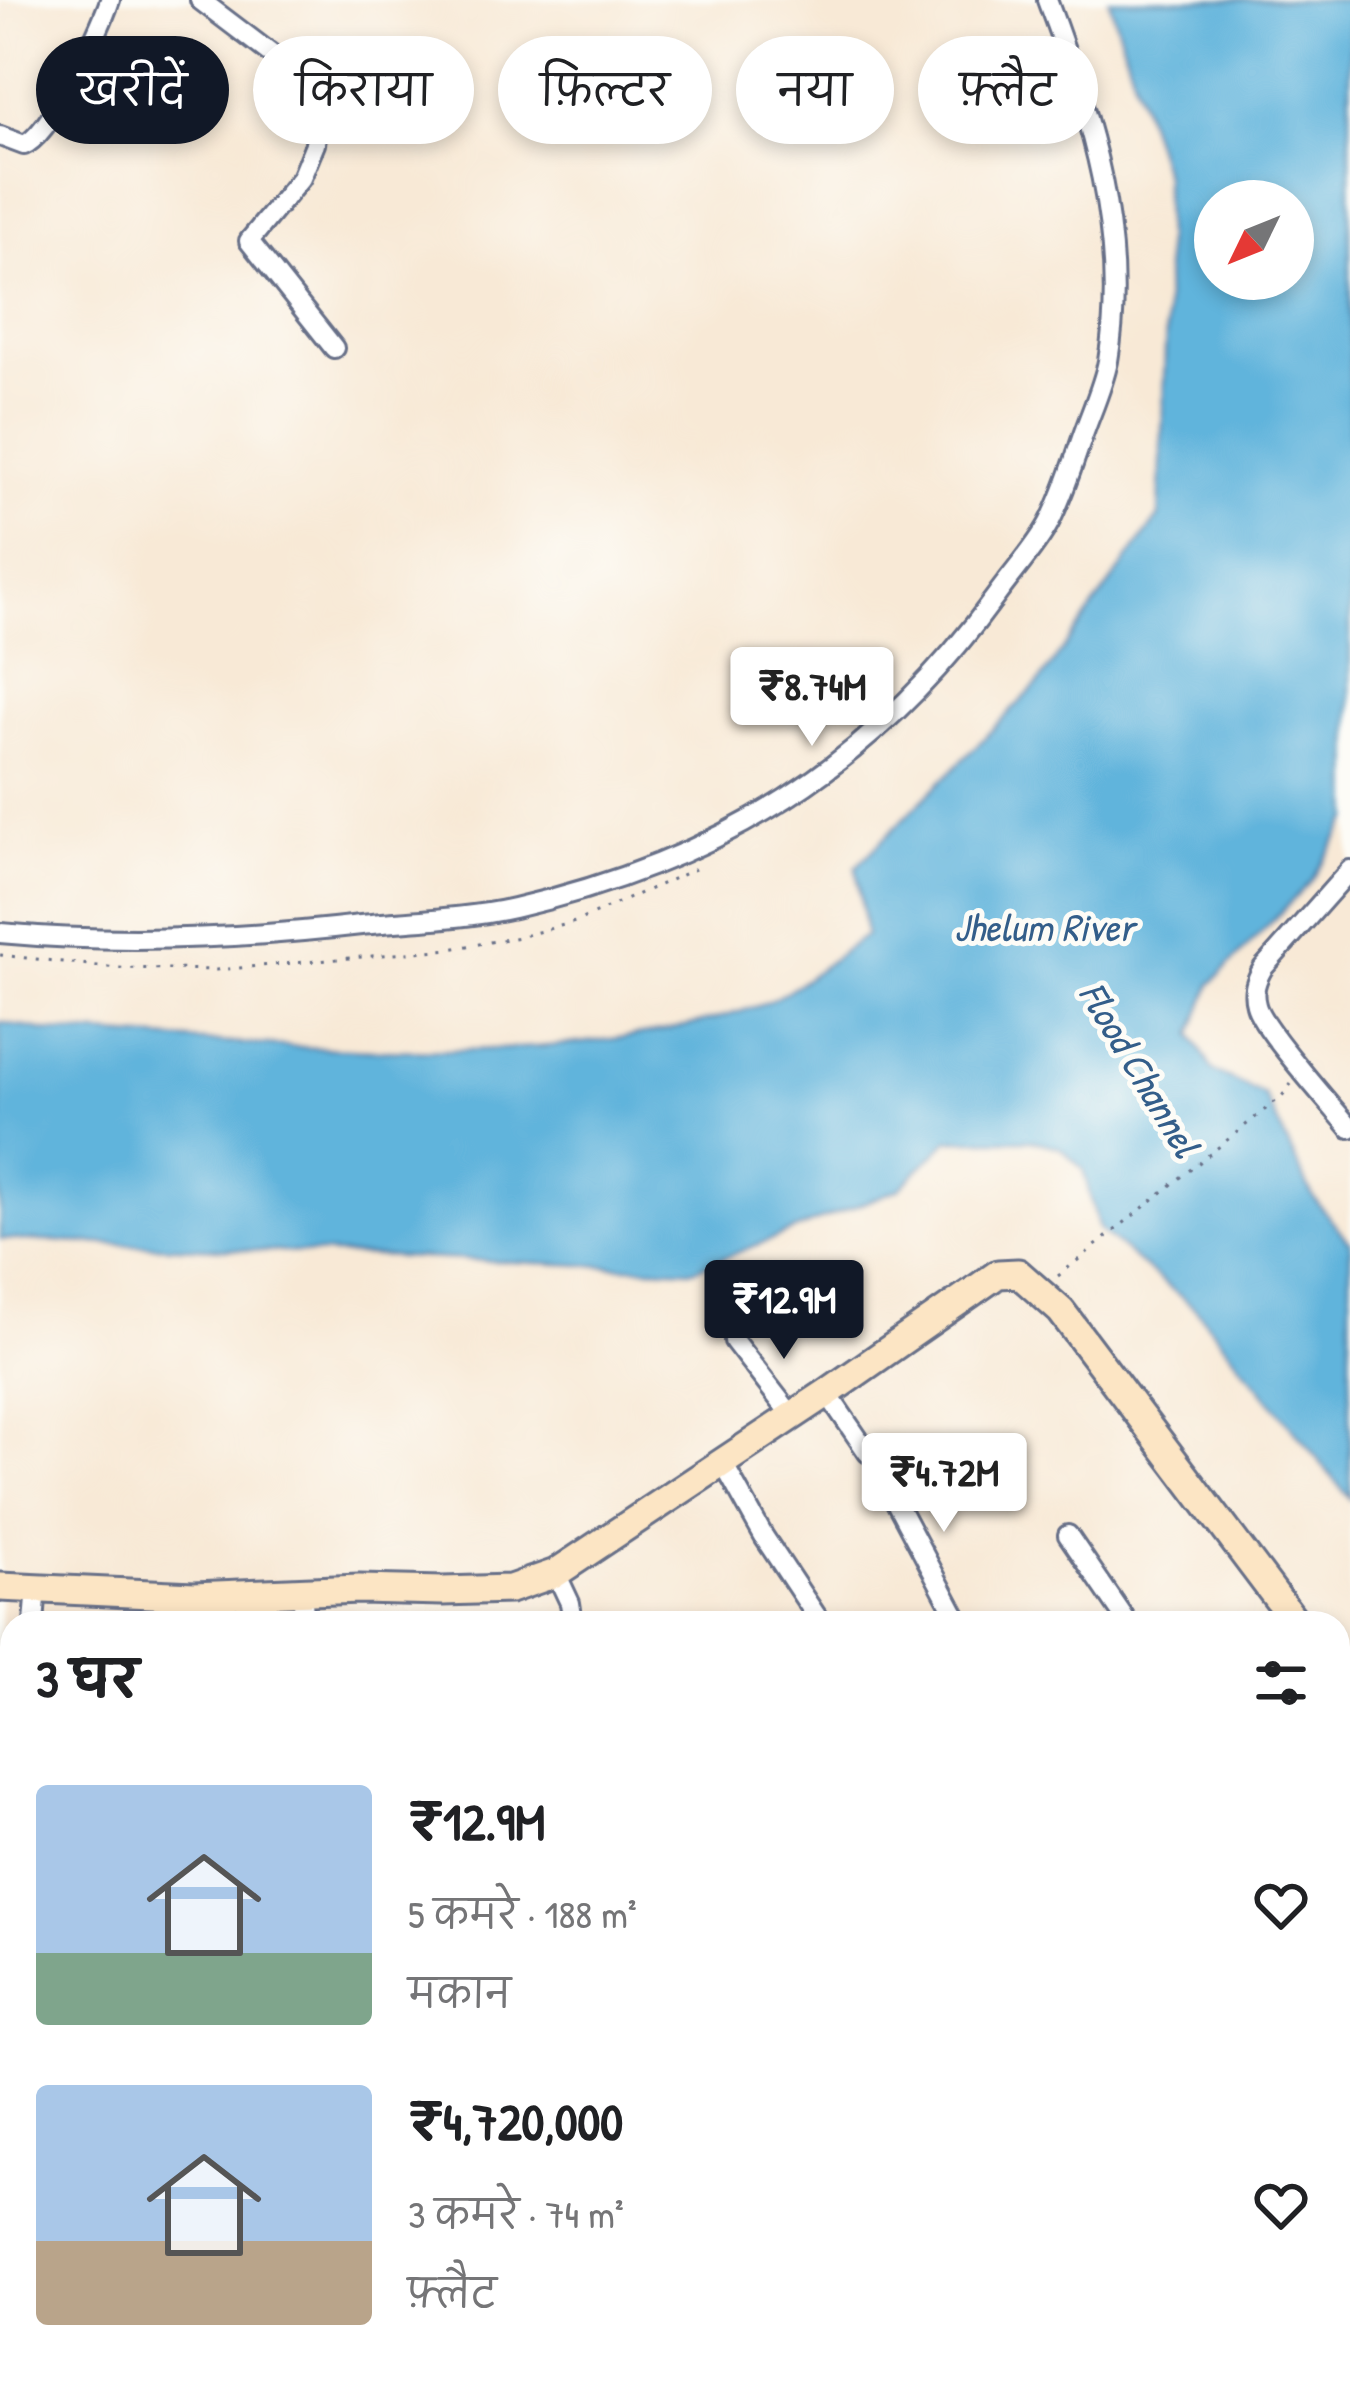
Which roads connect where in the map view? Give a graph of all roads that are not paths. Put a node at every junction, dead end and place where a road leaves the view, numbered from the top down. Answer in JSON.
{"nodes":[{"id":1,"x":110,"y":0,"type":"edge"},
{"id":2,"x":200,"y":0,"type":"edge"},
{"id":3,"x":1047,"y":0,"type":"edge"},
{"id":4,"x":0,"y":136,"type":"edge"},
{"id":5,"x":334,"y":348,"type":"dead end"},
{"id":6,"x":1350,"y":870,"type":"edge"},
{"id":7,"x":0,"y":933,"type":"edge"},
{"id":8,"x":1350,"y":1128,"type":"edge"},
{"id":9,"x":734,"y":1341,"type":"dead end"},
{"id":10,"x":827,"y":1393,"type":"junction"},
{"id":11,"x":792,"y":1416,"type":"junction"},
{"id":12,"x":868,"y":1453,"type":"dead end"},
{"id":13,"x":723,"y":1462,"type":"junction"},
{"id":14,"x":880,"y":1472,"type":"dead end"},
{"id":15,"x":1068,"y":1535,"type":"dead end"},
{"id":16,"x":556,"y":1573,"type":"junction"},
{"id":17,"x":0,"y":1587,"type":"edge"},
{"id":18,"x":37,"y":1587,"type":"junction"},
{"id":19,"x":302,"y":1593,"type":"junction"},
{"id":20,"x":35,"y":1611,"type":"edge"},
{"id":21,"x":304,"y":1611,"type":"edge"},
{"id":22,"x":571,"y":1611,"type":"edge"},
{"id":23,"x":813,"y":1611,"type":"edge"},
{"id":24,"x":954,"y":1611,"type":"edge"},
{"id":25,"x":1121,"y":1611,"type":"edge"},
{"id":26,"x":1287,"y":1611,"type":"edge"}],
"edges":[{"from":1,"to":4,"type":"street"},
{"from":2,"to":5,"type":"street"},
{"from":3,"to":7,"type":"street"},
{"from":6,"to":8,"type":"street"},
{"from":9,"to":11,"type":"street"},
{"from":10,"to":11,"type":"main road"},
{"from":10,"to":12,"type":"street"},
{"from":10,"to":26,"type":"main road"},
{"from":11,"to":13,"type":"main road"},
{"from":13,"to":16,"type":"main road"},
{"from":13,"to":23,"type":"street"},
{"from":14,"to":24,"type":"street"},
{"from":15,"to":25,"type":"street"},
{"from":16,"to":19,"type":"main road"},
{"from":16,"to":22,"type":"street"},
{"from":17,"to":18,"type":"main road"},
{"from":18,"to":19,"type":"main road"},
{"from":18,"to":20,"type":"street"},
{"from":19,"to":21,"type":"street"}]}
